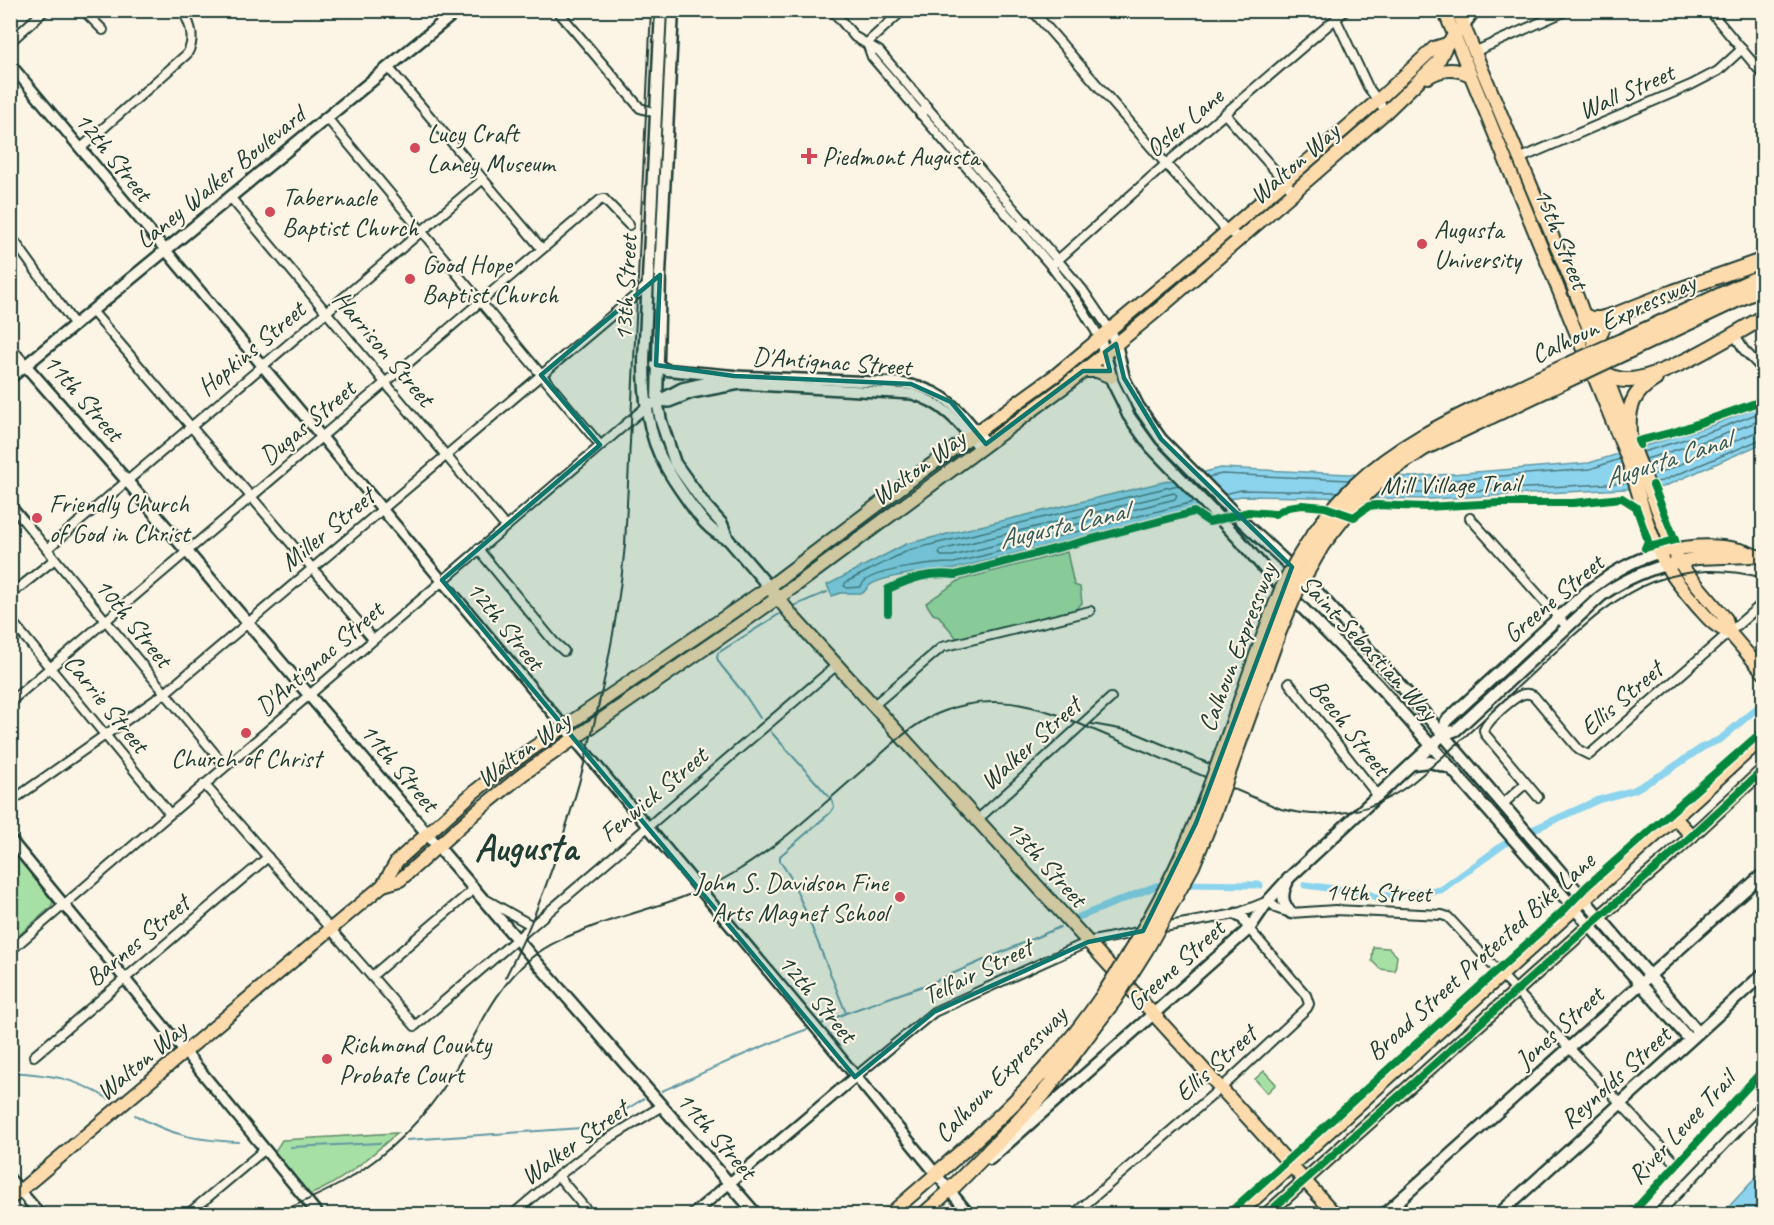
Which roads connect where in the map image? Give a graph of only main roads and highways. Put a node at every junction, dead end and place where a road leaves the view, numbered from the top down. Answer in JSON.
{"nodes":[{"id":1,"x":458,"y":10,"type":"edge"},
{"id":2,"x":661,"y":10,"type":"edge"},
{"id":3,"x":673,"y":10,"type":"edge"},
{"id":4,"x":1444,"y":10,"type":"edge"},
{"id":5,"x":1457,"y":10,"type":"edge"},
{"id":6,"x":1475,"y":10,"type":"edge"},
{"id":7,"x":1455,"y":35,"type":"junction"},
{"id":8,"x":1470,"y":75,"type":"junction"},
{"id":9,"x":1408,"y":92,"type":"junction"},
{"id":10,"x":1196,"y":258,"type":"junction"},
{"id":11,"x":1764,"y":260,"type":"edge"},
{"id":12,"x":1206,"y":269,"type":"junction"},
{"id":13,"x":1764,"y":275,"type":"edge"},
{"id":14,"x":1764,"y":287,"type":"edge"},
{"id":15,"x":1616,"y":315,"type":"junction"},
{"id":16,"x":1584,"y":316,"type":"junction"},
{"id":17,"x":1764,"y":317,"type":"edge"},
{"id":18,"x":1105,"y":334,"type":"junction"},
{"id":19,"x":1116,"y":344,"type":"junction"},
{"id":20,"x":1595,"y":345,"type":"junction"},
{"id":21,"x":1622,"y":347,"type":"junction"},
{"id":22,"x":1105,"y":352,"type":"junction"},
{"id":23,"x":1589,"y":364,"type":"junction"},
{"id":24,"x":656,"y":365,"type":"junction"},
{"id":25,"x":26,"y":366,"type":"junction"},
{"id":26,"x":1083,"y":370,"type":"junction"},
{"id":27,"x":1666,"y":370,"type":"junction"},
{"id":28,"x":1605,"y":374,"type":"junction"},
{"id":29,"x":734,"y":376,"type":"road end"},
{"id":30,"x":10,"y":378,"type":"edge"},
{"id":31,"x":1116,"y":379,"type":"junction"},
{"id":32,"x":652,"y":404,"type":"junction"},
{"id":33,"x":1629,"y":435,"type":"junction"},
{"id":34,"x":1630,"y":450,"type":"junction"},
{"id":35,"x":1644,"y":488,"type":"junction"},
{"id":36,"x":1673,"y":550,"type":"junction"},
{"id":37,"x":1659,"y":553,"type":"junction"},
{"id":38,"x":1760,"y":557,"type":"edge"},
{"id":39,"x":1680,"y":562,"type":"junction"},
{"id":40,"x":1665,"y":565,"type":"junction"},
{"id":41,"x":776,"y":596,"type":"junction"},
{"id":42,"x":1336,"y":614,"type":"junction"},
{"id":43,"x":1322,"y":627,"type":"junction"},
{"id":44,"x":1729,"y":632,"type":"junction"},
{"id":45,"x":1764,"y":673,"type":"edge"},
{"id":46,"x":1466,"y":720,"type":"junction"},
{"id":47,"x":1443,"y":735,"type":"junction"},
{"id":48,"x":1764,"y":737,"type":"edge"},
{"id":49,"x":1431,"y":746,"type":"junction"},
{"id":50,"x":1460,"y":754,"type":"junction"},
{"id":51,"x":1413,"y":764,"type":"junction"},
{"id":52,"x":1451,"y":768,"type":"junction"},
{"id":53,"x":1764,"y":769,"type":"edge"},
{"id":54,"x":1675,"y":818,"type":"junction"},
{"id":55,"x":427,"y":834,"type":"junction"},
{"id":56,"x":1692,"y":836,"type":"junction"},
{"id":57,"x":438,"y":846,"type":"junction"},
{"id":58,"x":1764,"y":873,"type":"edge"},
{"id":59,"x":1290,"y":877,"type":"junction"},
{"id":60,"x":382,"y":885,"type":"junction"},
{"id":61,"x":1580,"y":904,"type":"junction"},
{"id":62,"x":1291,"y":913,"type":"road end"},
{"id":63,"x":1236,"y":915,"type":"road end"},
{"id":64,"x":1594,"y":921,"type":"junction"},
{"id":65,"x":1250,"y":929,"type":"junction"},
{"id":66,"x":1764,"y":973,"type":"edge"},
{"id":67,"x":1650,"y":975,"type":"junction"},
{"id":68,"x":1640,"y":984,"type":"junction"},
{"id":69,"x":1110,"y":997,"type":"junction"},
{"id":70,"x":1154,"y":1015,"type":"junction"},
{"id":71,"x":1694,"y":1036,"type":"junction"},
{"id":72,"x":1385,"y":1080,"type":"junction"},
{"id":73,"x":1400,"y":1096,"type":"junction"},
{"id":74,"x":1291,"y":1165,"type":"junction"},
{"id":75,"x":935,"y":1175,"type":"joint"},
{"id":76,"x":1305,"y":1181,"type":"junction"},
{"id":77,"x":949,"y":1191,"type":"junction"},
{"id":78,"x":15,"y":1195,"type":"edge"},
{"id":79,"x":756,"y":1215,"type":"edge"},
{"id":80,"x":890,"y":1215,"type":"edge"},
{"id":81,"x":923,"y":1215,"type":"edge"},
{"id":82,"x":1238,"y":1215,"type":"edge"},
{"id":83,"x":1267,"y":1215,"type":"edge"},
{"id":84,"x":1335,"y":1215,"type":"edge"},
{"id":85,"x":1384,"y":1215,"type":"edge"},
{"id":86,"x":1498,"y":1215,"type":"edge"}],
"edges":[{"from":1,"to":25,"type":"main road","name":"Laney Walker Boulevard"},
{"from":2,"to":32,"type":"main road","name":"13th Street"},
{"from":3,"to":24,"type":"main road"},
{"from":4,"to":7,"type":"main road","name":"15th Street"},
{"from":5,"to":7,"type":"main road","name":"15th Street"},
{"from":6,"to":7,"type":"main road","name":"Walton Way"},
{"from":7,"to":8,"type":"main road","name":"15th Street"},
{"from":7,"to":9,"type":"main road","name":"Walton Way"},
{"from":7,"to":10,"type":"main road","name":"Walton Way"},
{"from":7,"to":16,"type":"main road","name":"15th Street"},
{"from":8,"to":9,"type":"main road"},
{"from":8,"to":23,"type":"main road","name":"15th Street"},
{"from":9,"to":12,"type":"main road","name":"Walton Way"},
{"from":10,"to":12,"type":"main road"},
{"from":10,"to":18,"type":"main road","name":"Walton Way"},
{"from":11,"to":15,"type":"highway"},
{"from":12,"to":19,"type":"main road","name":"Walton Way"},
{"from":13,"to":21,"type":"highway","name":"Calhoun Expressway"},
{"from":14,"to":21,"type":"highway","name":"Calhoun Expressway"},
{"from":15,"to":16,"type":"highway"},
{"from":15,"to":20,"type":"highway"},
{"from":16,"to":20,"type":"main road","name":"15th Street"},
{"from":17,"to":27,"type":"highway"},
{"from":18,"to":19,"type":"main road","name":"Saint Sebastian Way"},
{"from":18,"to":22,"type":"main road","name":"Saint Sebastian Way"},
{"from":18,"to":41,"type":"main road","name":"Walton Way"},
{"from":19,"to":22,"type":"main road","name":"Walton Way"},
{"from":19,"to":31,"type":"main road","name":"Saint Sebastian Way"},
{"from":20,"to":23,"type":"highway"},
{"from":20,"to":28,"type":"main road","name":"15th Street"},
{"from":21,"to":69,"type":"highway","name":"Calhoun Expressway","bridge":true},
{"from":22,"to":26,"type":"main road","name":"Walton Way"},
{"from":22,"to":31,"type":"main road","name":"Saint Sebastian Way"},
{"from":23,"to":28,"type":"highway"},
{"from":23,"to":34,"type":"main road","name":"15th Street"},
{"from":24,"to":29,"type":"main road"},
{"from":24,"to":32,"type":"main road"},
{"from":25,"to":30,"type":"main road","name":"Laney Walker Boulevard"},
{"from":25,"to":55,"type":"main road","name":"11th Street"},
{"from":26,"to":31,"type":"main road"},
{"from":26,"to":41,"type":"main road","name":"Walton Way"},
{"from":27,"to":28,"type":"highway"},
{"from":27,"to":33,"type":"highway"},
{"from":28,"to":33,"type":"main road","name":"15th Street"},
{"from":31,"to":42,"type":"main road","name":"Saint Sebastian Way","bridge":true},
{"from":31,"to":43,"type":"main road","name":"Saint Sebastian Way","bridge":true},
{"from":32,"to":41,"type":"main road","name":"13th Street"},
{"from":33,"to":34,"type":"main road","name":"15th Street"},
{"from":34,"to":35,"type":"main road","name":"15th Street"},
{"from":35,"to":36,"type":"main road","name":"15th Street"},
{"from":35,"to":37,"type":"main road","name":"15th Street"},
{"from":36,"to":37,"type":"main road","name":"Greene Street"},
{"from":36,"to":38,"type":"main road","name":"Greene Street"},
{"from":36,"to":39,"type":"main road","name":"15th Street"},
{"from":37,"to":40,"type":"main road","name":"15th Street"},
{"from":37,"to":47,"type":"main road","name":"Greene Street"},
{"from":38,"to":39,"type":"main road","name":"Greene Street"},
{"from":39,"to":40,"type":"main road","name":"Greene Street"},
{"from":39,"to":44,"type":"main road","name":"15th Street"},
{"from":40,"to":44,"type":"main road","name":"15th Street"},
{"from":40,"to":46,"type":"main road","name":"Greene Street"},
{"from":41,"to":55,"type":"main road","name":"Walton Way"},
{"from":41,"to":57,"type":"main road","name":"Walton Way"},
{"from":41,"to":70,"type":"main road","name":"13th Street"},
{"from":42,"to":43,"type":"main road"},
{"from":42,"to":47,"type":"main road","name":"Saint Sebastian Way"},
{"from":43,"to":49,"type":"main road","name":"Saint Sebastian Way"},
{"from":44,"to":45,"type":"main road","name":"15th Street"},
{"from":46,"to":47,"type":"main road","name":"Greene Street"},
{"from":46,"to":50,"type":"main road"},
{"from":47,"to":49,"type":"main road","name":"Greene Street"},
{"from":47,"to":50,"type":"main road","name":"Saint Sebastian Way"},
{"from":48,"to":54,"type":"main road"},
{"from":49,"to":51,"type":"main road","name":"Greene Street"},
{"from":49,"to":52,"type":"main road","name":"Saint Sebastian Way"},
{"from":50,"to":61,"type":"main road","name":"Saint Sebastian Way"},
{"from":51,"to":52,"type":"main road"},
{"from":51,"to":59,"type":"main road","name":"Greene Street"},
{"from":52,"to":61,"type":"main road","name":"Saint Sebastian Way"},
{"from":53,"to":56,"type":"main road"},
{"from":54,"to":56,"type":"main road"},
{"from":54,"to":61,"type":"main road"},
{"from":55,"to":57,"type":"main road","name":"11th Street"},
{"from":55,"to":60,"type":"main road","name":"Walton Way"},
{"from":56,"to":64,"type":"main road"},
{"from":57,"to":60,"type":"main road","name":"Walton Way"},
{"from":57,"to":79,"type":"main road","name":"11th Street"},
{"from":58,"to":67,"type":"main road","name":"Jones Street"},
{"from":59,"to":62,"type":"main road"},
{"from":59,"to":65,"type":"main road","name":"Greene Street"},
{"from":60,"to":78,"type":"main road","name":"Walton Way"},
{"from":61,"to":64,"type":"main road","name":"Saint Sebastian Way"},
{"from":61,"to":72,"type":"main road"},
{"from":63,"to":65,"type":"main road"},
{"from":64,"to":67,"type":"main road","name":"Saint Sebastian Way"},
{"from":64,"to":68,"type":"main road","name":"Saint Sebastian Way"},
{"from":64,"to":73,"type":"main road"},
{"from":65,"to":70,"type":"main road","name":"Greene Street"},
{"from":66,"to":71,"type":"main road","name":"Reynolds Street"},
{"from":67,"to":68,"type":"main road","name":"Jones Street"},
{"from":67,"to":71,"type":"main road","name":"Saint Sebastian Way"},
{"from":68,"to":71,"type":"main road","name":"Saint Sebastian Way"},
{"from":68,"to":85,"type":"main road","name":"Jones Street"},
{"from":69,"to":75,"type":"highway","name":"Calhoun Expressway"},
{"from":69,"to":77,"type":"highway","name":"Calhoun Expressway"},
{"from":70,"to":74,"type":"main road","name":"13th Street"},
{"from":70,"to":77,"type":"main road","name":"Greene Street"},
{"from":71,"to":86,"type":"main road","name":"Reynolds Street"},
{"from":72,"to":73,"type":"main road"},
{"from":72,"to":74,"type":"main road"},
{"from":73,"to":76,"type":"main road"},
{"from":74,"to":76,"type":"main road","name":"13th Street"},
{"from":74,"to":82,"type":"main road"},
{"from":75,"to":80,"type":"main road"},
{"from":76,"to":83,"type":"main road"},
{"from":76,"to":84,"type":"main road","name":"13th Street"},
{"from":77,"to":81,"type":"main road","name":"Greene Street"}]}
